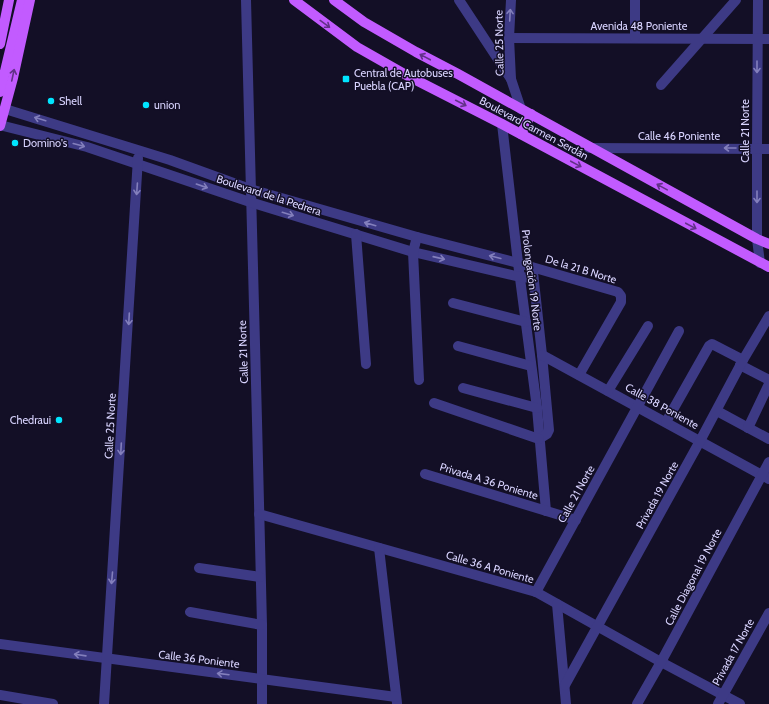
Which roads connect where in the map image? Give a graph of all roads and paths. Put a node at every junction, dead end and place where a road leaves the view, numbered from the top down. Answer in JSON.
{"nodes":[{"id":1,"x":9,"y":0,"type":"edge"},
{"id":2,"x":22,"y":0,"type":"edge"},
{"id":3,"x":30,"y":0,"type":"edge"},
{"id":4,"x":246,"y":0,"type":"edge"},
{"id":5,"x":294,"y":0,"type":"edge"},
{"id":6,"x":334,"y":0,"type":"edge"},
{"id":7,"x":459,"y":0,"type":"edge"},
{"id":8,"x":511,"y":0,"type":"edge"},
{"id":9,"x":635,"y":0,"type":"edge"},
{"id":10,"x":736,"y":0,"type":"edge"},
{"id":11,"x":758,"y":0,"type":"edge"},
{"id":12,"x":509,"y":38,"type":"junction"},
{"id":13,"x":635,"y":38,"type":"junction"},
{"id":14,"x":702,"y":39,"type":"junction"},
{"id":15,"x":757,"y":39,"type":"junction"},
{"id":16,"x":769,"y":39,"type":"edge"},
{"id":17,"x":0,"y":44,"type":"edge"},
{"id":18,"x":511,"y":79,"type":"junction"},
{"id":19,"x":661,"y":85,"type":"dead end"},
{"id":20,"x":0,"y":92,"type":"edge"},
{"id":21,"x":5,"y":109,"type":"junction"},
{"id":22,"x":521,"y":109,"type":"junction"},
{"id":23,"x":531,"y":114,"type":"junction"},
{"id":24,"x":502,"y":124,"type":"junction"},
{"id":25,"x":0,"y":125,"type":"edge"},
{"id":26,"x":521,"y":134,"type":"junction"},
{"id":27,"x":589,"y":148,"type":"junction"},
{"id":28,"x":757,"y":148,"type":"junction"},
{"id":29,"x":769,"y":148,"type":"edge"},
{"id":30,"x":138,"y":150,"type":"junction"},
{"id":31,"x":138,"y":164,"type":"junction"},
{"id":32,"x":250,"y":189,"type":"junction"},
{"id":33,"x":250,"y":202,"type":"junction"},
{"id":34,"x":356,"y":234,"type":"junction"},
{"id":35,"x":417,"y":237,"type":"junction"},
{"id":36,"x":757,"y":239,"type":"junction"},
{"id":37,"x":769,"y":244,"type":"edge"},
{"id":38,"x":413,"y":252,"type":"junction"},
{"id":39,"x":518,"y":263,"type":"junction"},
{"id":40,"x":764,"y":265,"type":"edge"},
{"id":41,"x":533,"y":267,"type":"junction"},
{"id":42,"x":520,"y":277,"type":"junction"},
{"id":43,"x":533,"y":278,"type":"junction"},
{"id":44,"x":453,"y":303,"type":"dead end"},
{"id":45,"x":769,"y":316,"type":"edge"},
{"id":46,"x":526,"y":322,"type":"junction"},
{"id":47,"x":648,"y":326,"type":"dead end"},
{"id":48,"x":679,"y":331,"type":"dead end"},
{"id":49,"x":458,"y":346,"type":"dead end"},
{"id":50,"x":542,"y":355,"type":"junction"},
{"id":51,"x":742,"y":362,"type":"junction"},
{"id":52,"x":366,"y":364,"type":"dead end"},
{"id":53,"x":531,"y":366,"type":"junction"},
{"id":54,"x":579,"y":375,"type":"junction"},
{"id":55,"x":419,"y":380,"type":"dead end"},
{"id":56,"x":769,"y":380,"type":"edge"},
{"id":57,"x":769,"y":384,"type":"edge"},
{"id":58,"x":463,"y":388,"type":"dead end"},
{"id":59,"x":608,"y":391,"type":"junction"},
{"id":60,"x":434,"y":403,"type":"dead end"},
{"id":61,"x":638,"y":407,"type":"junction"},
{"id":62,"x":537,"y":408,"type":"junction"},
{"id":63,"x":717,"y":411,"type":"junction"},
{"id":64,"x":666,"y":422,"type":"junction"},
{"id":65,"x":748,"y":428,"type":"junction"},
{"id":66,"x":769,"y":438,"type":"edge"},
{"id":67,"x":539,"y":439,"type":"junction"},
{"id":68,"x":700,"y":441,"type":"junction"},
{"id":69,"x":769,"y":462,"type":"edge"},
{"id":70,"x":425,"y":474,"type":"dead end"},
{"id":71,"x":765,"y":477,"type":"edge"},
{"id":72,"x":546,"y":511,"type":"junction"},
{"id":73,"x":259,"y":514,"type":"junction"},
{"id":74,"x":576,"y":520,"type":"junction"},
{"id":75,"x":379,"y":548,"type":"junction"},
{"id":76,"x":199,"y":568,"type":"dead end"},
{"id":77,"x":260,"y":577,"type":"junction"},
{"id":78,"x":536,"y":592,"type":"junction"},
{"id":79,"x":557,"y":604,"type":"junction"},
{"id":80,"x":190,"y":612,"type":"dead end"},
{"id":81,"x":769,"y":613,"type":"edge"},
{"id":82,"x":262,"y":625,"type":"junction"},
{"id":83,"x":597,"y":626,"type":"junction"},
{"id":84,"x":0,"y":644,"type":"edge"},
{"id":85,"x":106,"y":659,"type":"junction"},
{"id":86,"x":661,"y":662,"type":"junction"},
{"id":87,"x":261,"y":679,"type":"junction"},
{"id":88,"x":564,"y":685,"type":"junction"},
{"id":89,"x":0,"y":695,"type":"edge"},
{"id":90,"x":721,"y":700,"type":"edge"},
{"id":91,"x":396,"y":701,"type":"edge"},
{"id":92,"x":53,"y":704,"type":"edge"},
{"id":93,"x":104,"y":704,"type":"edge"},
{"id":94,"x":262,"y":704,"type":"edge"},
{"id":95,"x":566,"y":704,"type":"edge"},
{"id":96,"x":637,"y":704,"type":"edge"},
{"id":97,"x":740,"y":704,"type":"edge"}],
"edges":[{"from":1,"to":17,"type":"main road"},
{"from":2,"to":20,"type":"main road"},
{"from":21,"to":3,"type":"main road","one_way":true},
{"from":4,"to":32,"type":"street","name":"Calle 21 Norte"},
{"from":5,"to":24,"type":"main road","name":"Boulevard Carmen Serdán","one_way":true},
{"from":22,"to":6,"type":"main road","name":"Boulevard Carmen Serdán","one_way":true},
{"from":7,"to":18,"type":"street"},
{"from":12,"to":8,"type":"street","name":"Calle 25 Norte","one_way":true},
{"from":9,"to":13,"type":"street"},
{"from":10,"to":14,"type":"street"},
{"from":11,"to":15,"type":"street","name":"Calle 21 Norte"},
{"from":12,"to":13,"type":"street","name":"Avenida 48 Poniente"},
{"from":12,"to":18,"type":"street","name":"Calle 25 Norte"},
{"from":13,"to":14,"type":"street","name":"Avenida 48 Poniente"},
{"from":14,"to":15,"type":"street","name":"Avenida 48 Poniente"},
{"from":14,"to":19,"type":"street"},
{"from":15,"to":16,"type":"street","name":"Avenida 48 Poniente"},
{"from":15,"to":28,"type":"street","name":"Calle 21 Norte","one_way":true},
{"from":18,"to":22,"type":"street","name":"Calle 25 Norte"},
{"from":21,"to":25,"type":"main road"},
{"from":30,"to":21,"type":"street","name":"Boulevard de la Pedrera","one_way":true},
{"from":22,"to":23,"type":"main road","name":"Boulevard Carmen Serdán"},
{"from":23,"to":26,"type":"main road"},
{"from":23,"to":27,"type":"main road","name":"Boulevard Carmen Serdán"},
{"from":24,"to":26,"type":"main road","name":"Boulevard Carmen Serdán"},
{"from":24,"to":39,"type":"street","name":"Prolongación 19 Norte"},
{"from":25,"to":31,"type":"street","name":"Boulevard de la Pedrera","one_way":true},
{"from":26,"to":40,"type":"main road","name":"Boulevard Carmen Serdán","one_way":true},
{"from":28,"to":27,"type":"street","name":"Calle 46 Poniente","one_way":true},
{"from":36,"to":27,"type":"main road","name":"Boulevard Carmen Serdán","one_way":true},
{"from":28,"to":29,"type":"street","name":"Calle 46 Poniente"},
{"from":28,"to":36,"type":"street","name":"Calle 21 Norte","one_way":true},
{"from":30,"to":31,"type":"street","name":"Calle 25 Norte"},
{"from":30,"to":32,"type":"street","name":"Boulevard de la Pedrera"},
{"from":31,"to":33,"type":"street","name":"Boulevard de la Pedrera","one_way":true},
{"from":31,"to":85,"type":"street","name":"Calle 25 Norte","one_way":true},
{"from":32,"to":33,"type":"street","name":"Calle 21 Norte"},
{"from":35,"to":32,"type":"street","name":"Boulevard de la Pedrera","one_way":true},
{"from":33,"to":34,"type":"street","name":"Boulevard de la Pedrera","one_way":true},
{"from":33,"to":73,"type":"street","name":"Calle 21 Norte"},
{"from":34,"to":38,"type":"street","name":"Boulevard de la Pedrera"},
{"from":34,"to":52,"type":"street"},
{"from":35,"to":38,"type":"street"},
{"from":39,"to":35,"type":"street","name":"Boulevard de la Pedrera","one_way":true},
{"from":36,"to":37,"type":"main road","name":"Boulevard Carmen Serdán"},
{"from":36,"to":40,"type":"street","name":"Calle 21 Norte"},
{"from":38,"to":42,"type":"street","name":"Boulevard de la Pedrera","one_way":true},
{"from":38,"to":55,"type":"street"},
{"from":39,"to":41,"type":"street","name":"Boulevard de la Pedrera"},
{"from":39,"to":42,"type":"street","name":"Prolongación 19 Norte"},
{"from":41,"to":43,"type":"street","name":"Prolongación 19 Norte"},
{"from":41,"to":54,"type":"street","name":"De la 21 B Norte"},
{"from":42,"to":43,"type":"street","name":"Boulevard de la Pedrera"},
{"from":42,"to":46,"type":"street","name":"Prolongación 19 Norte"},
{"from":43,"to":50,"type":"street","name":"Prolongación 19 Norte"},
{"from":44,"to":46,"type":"street"},
{"from":45,"to":51,"type":"street","name":"Privada 19 Norte"},
{"from":46,"to":53,"type":"street","name":"Prolongación 19 Norte"},
{"from":47,"to":59,"type":"street"},
{"from":48,"to":61,"type":"street","name":"Calle 21 Norte"},
{"from":49,"to":53,"type":"street"},
{"from":50,"to":54,"type":"street","name":"Calle 38 Poniente"},
{"from":50,"to":67,"type":"street","name":"Prolongación 19 Norte"},
{"from":51,"to":56,"type":"street"},
{"from":51,"to":63,"type":"street","name":"Privada 19 Norte"},
{"from":51,"to":64,"type":"street"},
{"from":53,"to":62,"type":"street","name":"Prolongación 19 Norte"},
{"from":54,"to":59,"type":"street","name":"Calle 38 Poniente"},
{"from":57,"to":65,"type":"street"},
{"from":58,"to":62,"type":"street"},
{"from":59,"to":61,"type":"street","name":"Calle 38 Poniente"},
{"from":60,"to":67,"type":"street"},
{"from":61,"to":64,"type":"street","name":"Calle 38 Poniente"},
{"from":61,"to":74,"type":"street","name":"Calle 21 Norte"},
{"from":62,"to":67,"type":"street","name":"Prolongación 19 Norte"},
{"from":63,"to":65,"type":"street"},
{"from":63,"to":68,"type":"street","name":"Privada 19 Norte"},
{"from":64,"to":68,"type":"street","name":"Calle 38 Poniente"},
{"from":65,"to":66,"type":"street"},
{"from":67,"to":72,"type":"street","name":"Prolongación 19 Norte"},
{"from":68,"to":71,"type":"street","name":"Calle 38 Poniente"},
{"from":68,"to":83,"type":"street","name":"Privada 19 Norte"},
{"from":69,"to":71,"type":"street","name":"Calle Diagonal 19 Norte"},
{"from":70,"to":72,"type":"street","name":"Privada A 36 Poniente"},
{"from":71,"to":86,"type":"street","name":"Calle Diagonal 19 Norte"},
{"from":72,"to":74,"type":"street","name":"Privada A 36 Poniente"},
{"from":73,"to":75,"type":"street","name":"Calle 36 A Poniente"},
{"from":73,"to":77,"type":"street","name":"Calle 21 Norte"},
{"from":74,"to":78,"type":"street","name":"Calle 21 Norte"},
{"from":75,"to":78,"type":"street","name":"Calle 36 A Poniente"},
{"from":75,"to":91,"type":"street"},
{"from":76,"to":77,"type":"street"},
{"from":77,"to":82,"type":"street","name":"Calle 21 Norte"},
{"from":78,"to":79,"type":"street","name":"Calle 36 A Poniente"},
{"from":79,"to":83,"type":"street","name":"Calle 36 A Poniente"},
{"from":79,"to":88,"type":"street"},
{"from":80,"to":82,"type":"street"},
{"from":81,"to":90,"type":"street","name":"Privada 17 Norte"},
{"from":82,"to":87,"type":"street","name":"Calle 21 Norte"},
{"from":83,"to":86,"type":"street","name":"Calle 36 A Poniente"},
{"from":83,"to":88,"type":"street","name":"Privada 19 Norte"},
{"from":85,"to":84,"type":"street","name":"Calle 36 Poniente","one_way":true},
{"from":87,"to":85,"type":"street","name":"Calle 36 Poniente","one_way":true},
{"from":85,"to":93,"type":"street","name":"Calle 25 Norte"},
{"from":86,"to":90,"type":"street","name":"Calle 36 A Poniente"},
{"from":86,"to":96,"type":"street","name":"Calle Diagonal 19 Norte"},
{"from":87,"to":91,"type":"street","name":"Calle 36 Poniente"},
{"from":87,"to":94,"type":"street","name":"Calle 21 Norte"},
{"from":88,"to":95,"type":"street"},
{"from":89,"to":92,"type":"street"},
{"from":90,"to":97,"type":"street","name":"Calle 36 A Poniente"}]}
